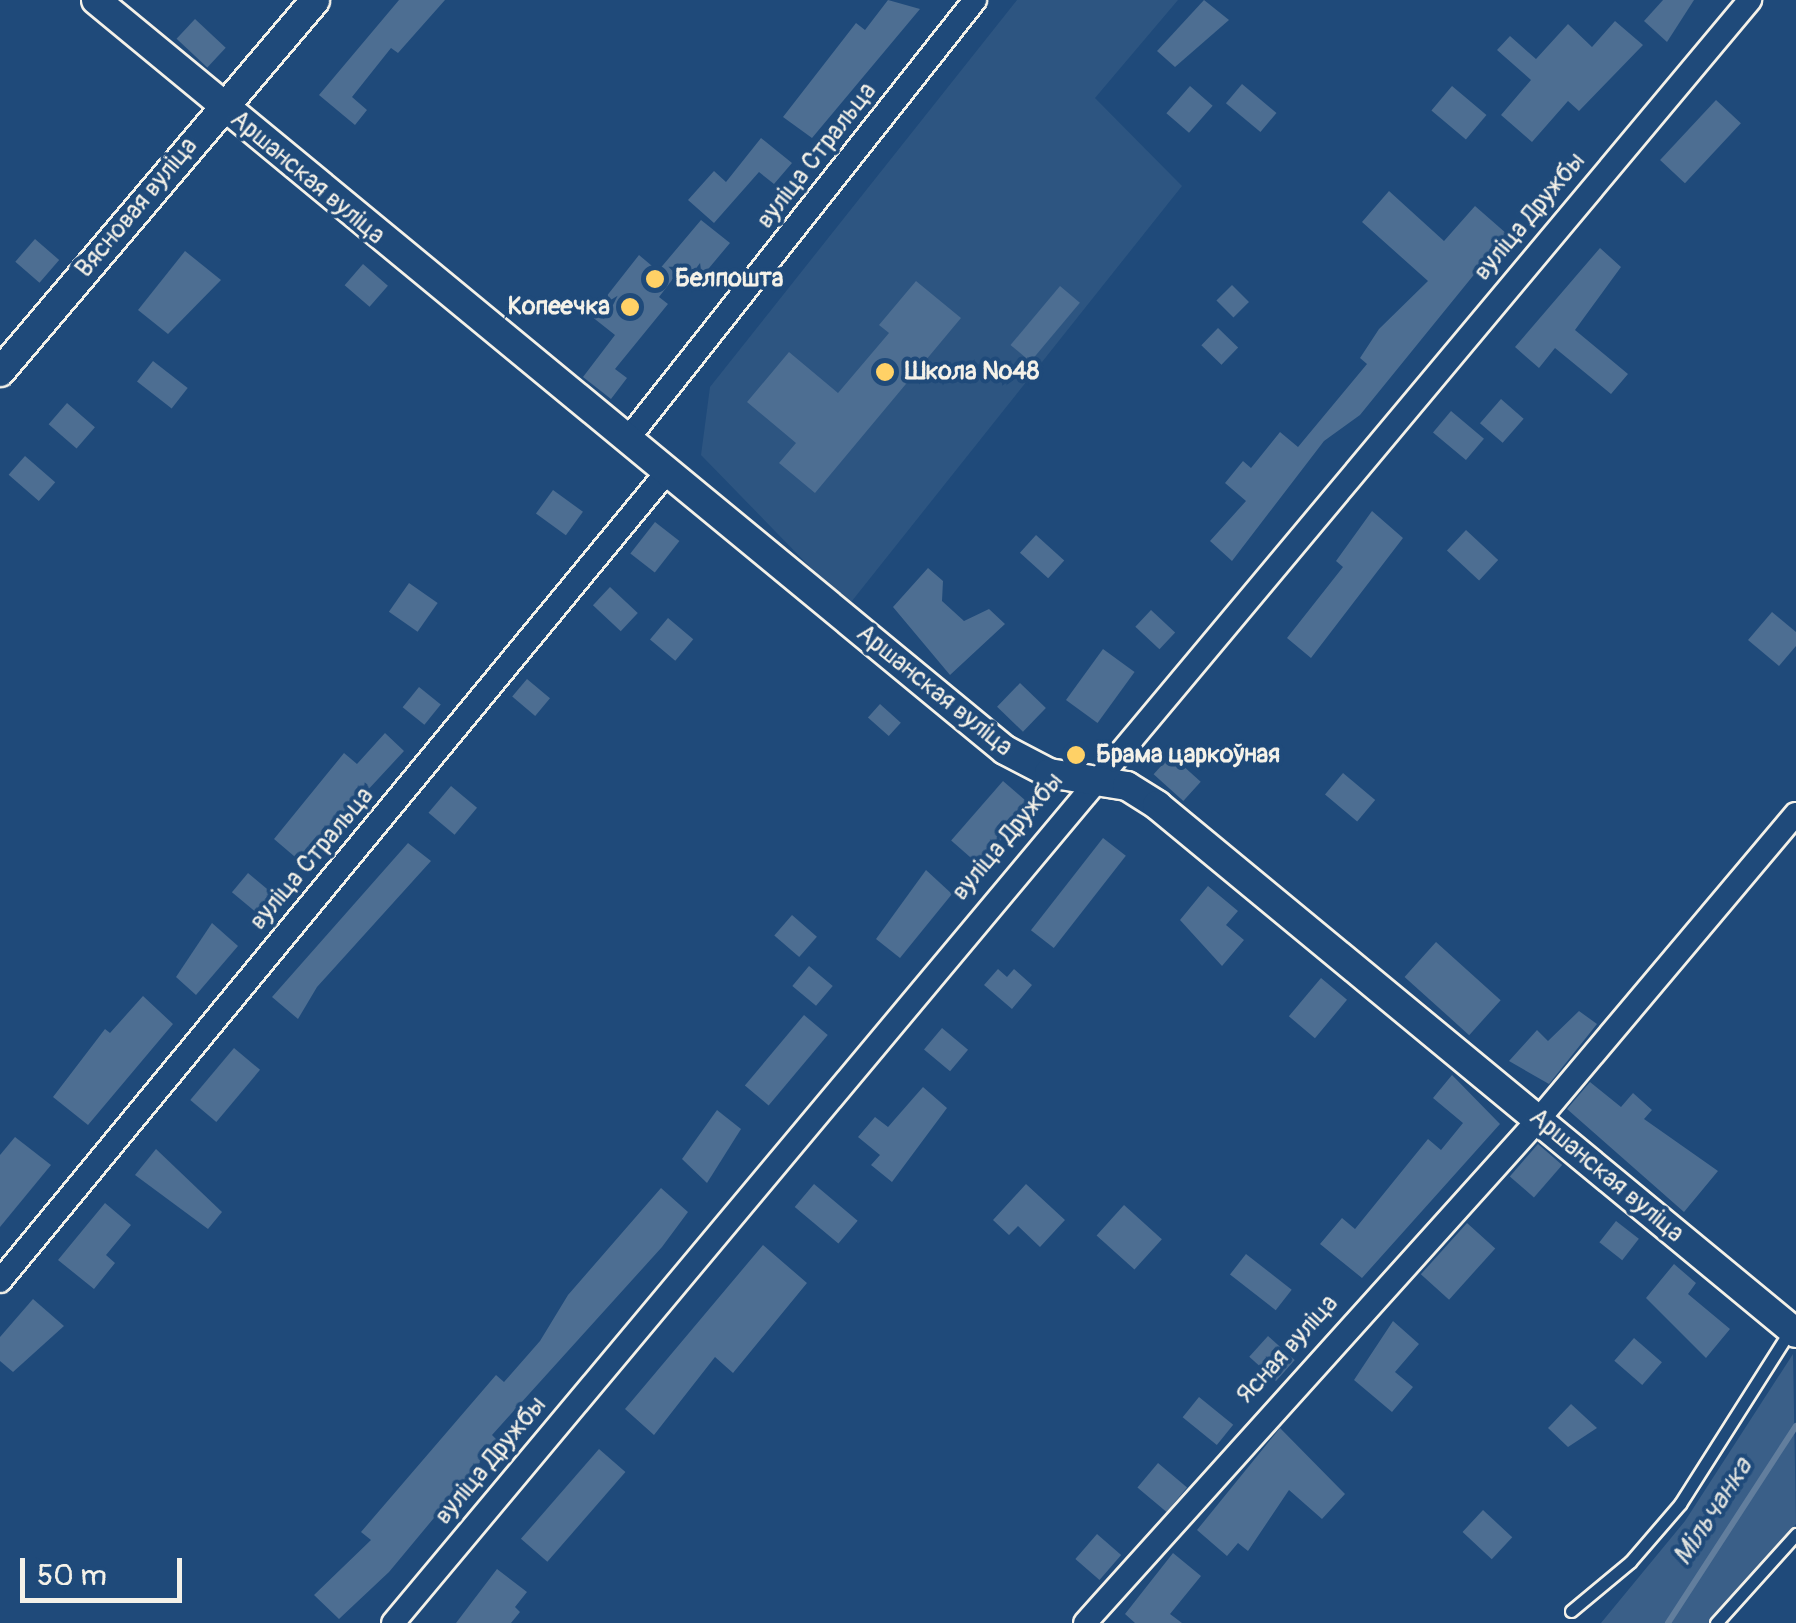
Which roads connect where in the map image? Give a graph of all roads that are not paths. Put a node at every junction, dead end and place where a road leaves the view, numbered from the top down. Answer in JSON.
{"nodes":[{"id":1,"x":96,"y":0,"type":"edge"},
{"id":2,"x":315,"y":0,"type":"edge"},
{"id":3,"x":975,"y":0,"type":"edge"},
{"id":4,"x":1750,"y":0,"type":"edge"},
{"id":5,"x":223,"y":108,"type":"junction"},
{"id":6,"x":0,"y":372,"type":"edge"},
{"id":7,"x":627,"y":440,"type":"junction"},
{"id":8,"x":667,"y":472,"type":"junction"},
{"id":9,"x":1089,"y":782,"type":"junction"},
{"id":10,"x":1796,"y":814,"type":"edge"},
{"id":11,"x":1538,"y":1120,"type":"junction"},
{"id":12,"x":0,"y":1281,"type":"edge"},
{"id":13,"x":1794,"y":1328,"type":"edge"},
{"id":14,"x":1796,"y":1534,"type":"edge"},
{"id":15,"x":1571,"y":1611,"type":"dead end"},
{"id":16,"x":392,"y":1623,"type":"edge"},
{"id":17,"x":1085,"y":1623,"type":"edge"},
{"id":18,"x":1716,"y":1623,"type":"edge"}],
"edges":[{"from":1,"to":5,"type":"street","name":"Аршанская вуліца"},
{"from":2,"to":5,"type":"street","name":"Вясновая вуліца"},
{"from":3,"to":7,"type":"street","name":"вуліца Стральца"},
{"from":4,"to":9,"type":"street","name":"вуліца Дружбы"},
{"from":5,"to":6,"type":"street","name":"Вясновая вуліца"},
{"from":5,"to":7,"type":"street","name":"Аршанская вуліца"},
{"from":7,"to":8,"type":"street","name":"Аршанская вуліца"},
{"from":8,"to":9,"type":"street","name":"Аршанская вуліца"},
{"from":8,"to":12,"type":"street","name":"вуліца Стральца"},
{"from":9,"to":11,"type":"street","name":"Аршанская вуліца"},
{"from":9,"to":16,"type":"street","name":"вуліца Дружбы"},
{"from":10,"to":11,"type":"street","name":"Ясная вуліца"},
{"from":11,"to":13,"type":"street","name":"Аршанская вуліца"},
{"from":11,"to":17,"type":"street","name":"Ясная вуліца"},
{"from":13,"to":15,"type":"lane"},
{"from":14,"to":18,"type":"lane"}]}
